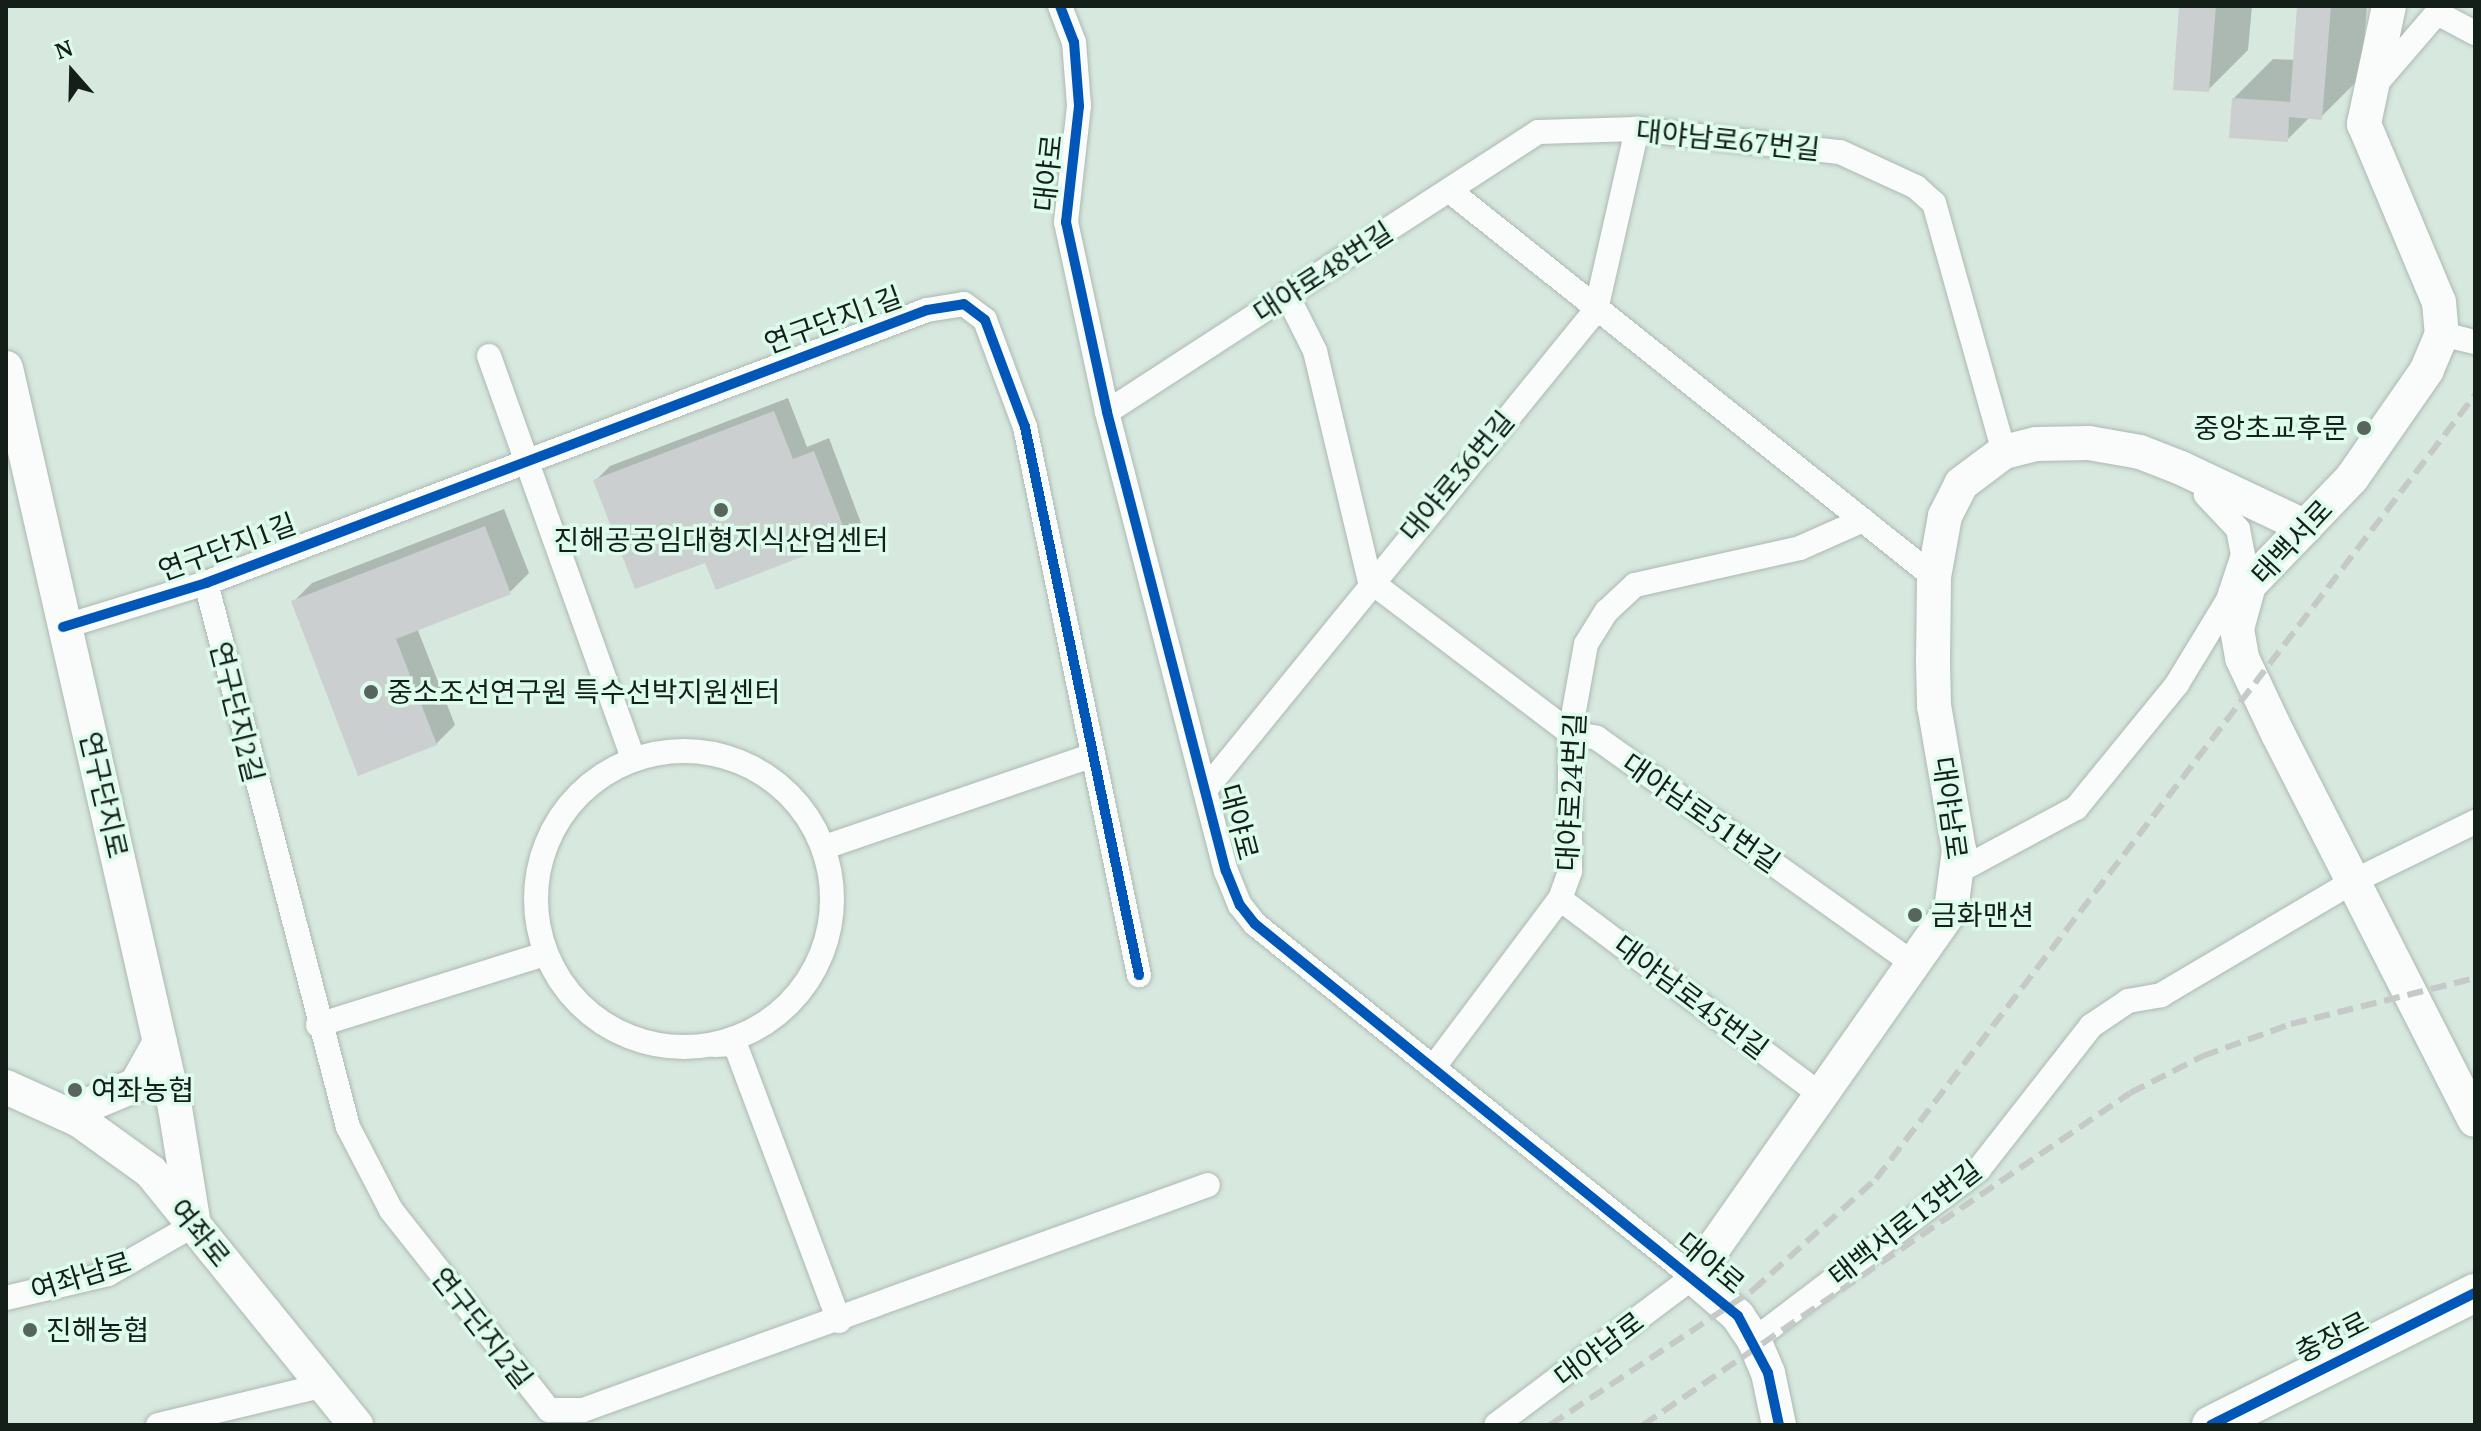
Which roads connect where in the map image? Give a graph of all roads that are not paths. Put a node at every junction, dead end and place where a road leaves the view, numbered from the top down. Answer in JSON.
{"nodes":[{"id":1,"x":1060,"y":6,"type":"edge"},
{"id":2,"x":2389,"y":6,"type":"edge"},
{"id":3,"x":2475,"y":33,"type":"edge"},
{"id":4,"x":2368,"y":93,"type":"junction"},
{"id":5,"x":1637,"y":129,"type":"junction"},
{"id":6,"x":1538,"y":132,"type":"joint"},
{"id":7,"x":1450,"y":191,"type":"junction"},
{"id":8,"x":1287,"y":295,"type":"junction"},
{"id":9,"x":1596,"y":310,"type":"junction"},
{"id":10,"x":2442,"y":334,"type":"junction"},
{"id":11,"x":2475,"y":342,"type":"edge"},
{"id":12,"x":489,"y":356,"type":"dead end"},
{"id":13,"x":6,"y":368,"type":"edge"},
{"id":14,"x":1107,"y":412,"type":"junction"},
{"id":15,"x":2004,"y":452,"type":"junction"},
{"id":16,"x":523,"y":461,"type":"junction"},
{"id":17,"x":2206,"y":495,"type":"dead end"},
{"id":18,"x":1863,"y":520,"type":"junction"},
{"id":19,"x":2306,"y":527,"type":"junction"},
{"id":20,"x":1934,"y":577,"type":"junction"},
{"id":21,"x":1370,"y":581,"type":"junction"},
{"id":22,"x":206,"y":583,"type":"junction"},
{"id":23,"x":63,"y":627,"type":"junction"},
{"id":24,"x":1570,"y":733,"type":"junction"},
{"id":25,"x":1093,"y":755,"type":"junction"},
{"id":26,"x":633,"y":759,"type":"junction"},
{"id":27,"x":1205,"y":790,"type":"junction"},
{"id":28,"x":2475,"y":822,"type":"edge"},
{"id":29,"x":825,"y":847,"type":"junction"},
{"id":30,"x":1959,"y":871,"type":"junction"},
{"id":31,"x":2354,"y":881,"type":"junction"},
{"id":32,"x":1560,"y":899,"type":"junction"},
{"id":33,"x":545,"y":954,"type":"junction"},
{"id":34,"x":1915,"y":965,"type":"junction"},
{"id":35,"x":1139,"y":975,"type":"dead end"},
{"id":36,"x":318,"y":1025,"type":"junction"},
{"id":37,"x":160,"y":1042,"type":"junction"},
{"id":38,"x":714,"y":1045,"type":"junction"},
{"id":39,"x":1433,"y":1068,"type":"junction"},
{"id":40,"x":6,"y":1087,"type":"edge"},
{"id":41,"x":1821,"y":1095,"type":"junction"},
{"id":42,"x":66,"y":1114,"type":"junction"},
{"id":43,"x":2475,"y":1120,"type":"edge"},
{"id":44,"x":1208,"y":1185,"type":"dead end"},
{"id":45,"x":194,"y":1225,"type":"junction"},
{"id":46,"x":1693,"y":1277,"type":"junction"},
{"id":47,"x":2475,"y":1293,"type":"edge"},
{"id":48,"x":6,"y":1298,"type":"edge"},
{"id":49,"x":839,"y":1321,"type":"junction"},
{"id":50,"x":1754,"y":1340,"type":"junction"},
{"id":51,"x":324,"y":1385,"type":"junction"},
{"id":52,"x":172,"y":1423,"type":"edge"},
{"id":53,"x":356,"y":1425,"type":"edge"},
{"id":54,"x":1496,"y":1425,"type":"edge"},
{"id":55,"x":1779,"y":1425,"type":"edge"},
{"id":56,"x":2211,"y":1425,"type":"edge"}],
"edges":[{"from":1,"to":14,"type":"street","name":"대야로"},
{"from":2,"to":4,"type":"street"},
{"from":3,"to":4,"type":"street"},
{"from":4,"to":10,"type":"street"},
{"from":5,"to":6,"type":"street","name":"대야남로67번길"},
{"from":5,"to":9,"type":"street","name":"대야로36번길"},
{"from":5,"to":15,"type":"street","name":"대야남로67번길"},
{"from":6,"to":7,"type":"street","name":"대야로48번길"},
{"from":7,"to":8,"type":"street","name":"대야로48번길"},
{"from":7,"to":9,"type":"street"},
{"from":8,"to":14,"type":"street","name":"대야로48번길"},
{"from":8,"to":21,"type":"street"},
{"from":9,"to":18,"type":"street"},
{"from":9,"to":21,"type":"street","name":"대야로36번길"},
{"from":10,"to":11,"type":"street"},
{"from":10,"to":19,"type":"street","name":"태백서로"},
{"from":12,"to":16,"type":"street"},
{"from":13,"to":23,"type":"street","name":"연구단지로"},
{"from":14,"to":27,"type":"street","name":"대야로"},
{"from":15,"to":19,"type":"street","name":"대야남로"},
{"from":15,"to":20,"type":"street","name":"대야남로"},
{"from":16,"to":22,"type":"street","name":"연구단지1길"},
{"from":16,"to":25,"type":"street","name":"연구단지1길"},
{"from":16,"to":26,"type":"street"},
{"from":17,"to":30,"type":"street"},
{"from":18,"to":20,"type":"street"},
{"from":18,"to":24,"type":"street","name":"대야로24번길"},
{"from":19,"to":31,"type":"street","name":"태백서로"},
{"from":20,"to":30,"type":"street","name":"대야남로"},
{"from":21,"to":24,"type":"street","name":"대야남로51번길"},
{"from":21,"to":27,"type":"street","name":"대야로36번길"},
{"from":22,"to":23,"type":"street","name":"연구단지1길"},
{"from":22,"to":36,"type":"street","name":"연구단지2길"},
{"from":23,"to":37,"type":"street","name":"연구단지로"},
{"from":24,"to":32,"type":"street","name":"대야로24번길"},
{"from":24,"to":34,"type":"street","name":"대야남로51번길"},
{"from":25,"to":29,"type":"street"},
{"from":25,"to":35,"type":"street","name":"연구단지1길"},
{"from":26,"to":29,"type":"street"},
{"from":26,"to":33,"type":"street"},
{"from":27,"to":39,"type":"street","name":"대야로"},
{"from":28,"to":31,"type":"street","name":"태백서로13번길"},
{"from":29,"to":38,"type":"street"},
{"from":30,"to":34,"type":"street","name":"대야남로"},
{"from":31,"to":43,"type":"street","name":"태백서로"},
{"from":31,"to":50,"type":"street","name":"태백서로13번길"},
{"from":32,"to":39,"type":"street","name":"대야로24번길"},
{"from":32,"to":41,"type":"street","name":"대야남로45번길"},
{"from":33,"to":36,"type":"street"},
{"from":33,"to":38,"type":"street"},
{"from":34,"to":41,"type":"street","name":"대야남로"},
{"from":36,"to":49,"type":"street","name":"연구단지2길"},
{"from":37,"to":42,"type":"street"},
{"from":37,"to":45,"type":"street","name":"연구단지로"},
{"from":38,"to":49,"type":"street"},
{"from":39,"to":46,"type":"street","name":"대야로"},
{"from":40,"to":42,"type":"street","name":"여좌로"},
{"from":41,"to":46,"type":"street","name":"대야남로"},
{"from":42,"to":45,"type":"street","name":"여좌로"},
{"from":44,"to":49,"type":"street","name":"연구단지2길"},
{"from":45,"to":48,"type":"street","name":"여좌남로"},
{"from":45,"to":51,"type":"street","name":"여좌로"},
{"from":46,"to":50,"type":"street","name":"대야로"},
{"from":46,"to":54,"type":"street","name":"대야남로"},
{"from":47,"to":56,"type":"main road","name":"충장로"},
{"from":50,"to":55,"type":"street","name":"대야로"},
{"from":51,"to":52,"type":"street"},
{"from":51,"to":53,"type":"street","name":"여좌로"}]}
